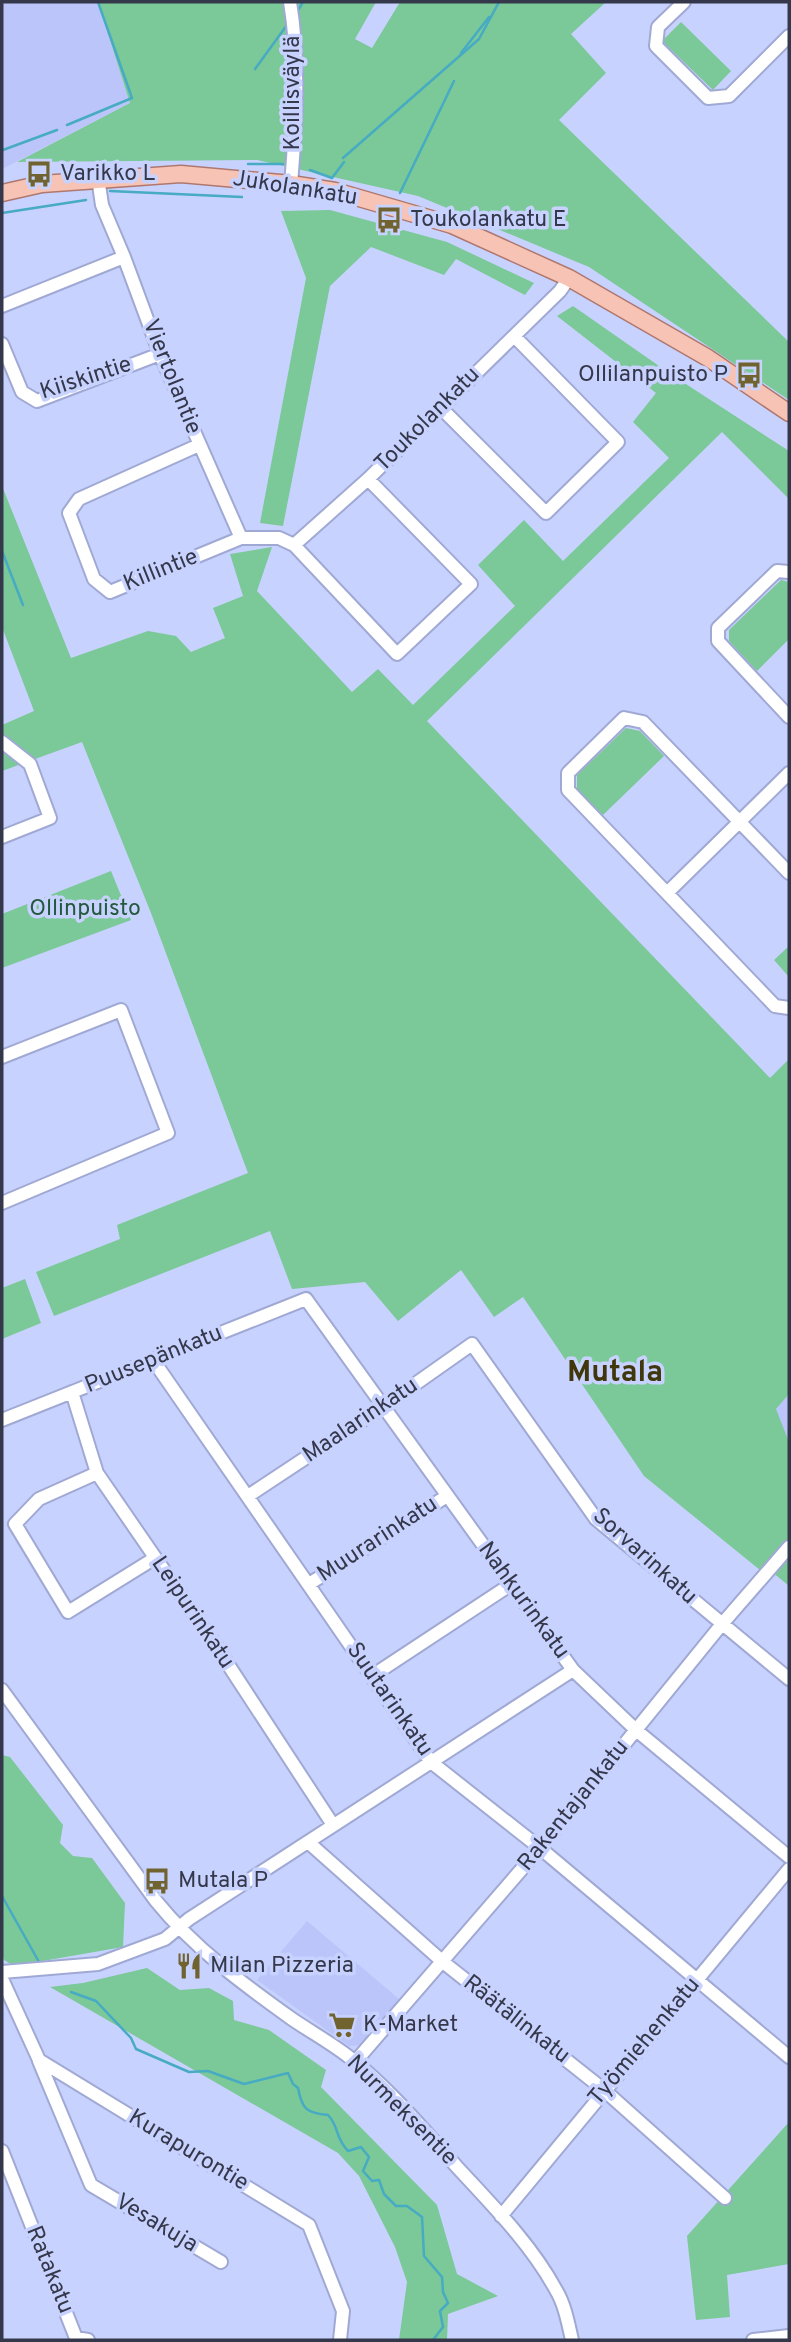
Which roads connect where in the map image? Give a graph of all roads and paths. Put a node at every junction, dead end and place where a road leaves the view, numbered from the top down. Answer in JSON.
{"nodes":[{"id":1,"x":290,"y":2,"type":"edge"},
{"id":2,"x":684,"y":2,"type":"edge"},
{"id":3,"x":789,"y":36,"type":"edge"},
{"id":4,"x":98,"y":178,"type":"junction"},
{"id":5,"x":291,"y":184,"type":"junction"},
{"id":6,"x":2,"y":193,"type":"edge"},
{"id":7,"x":124,"y":257,"type":"junction"},
{"id":8,"x":569,"y":278,"type":"junction"},
{"id":9,"x":2,"y":306,"type":"edge"},
{"id":10,"x":514,"y":336,"type":"junction"},
{"id":11,"x":2,"y":344,"type":"edge"},
{"id":12,"x":160,"y":354,"type":"junction"},
{"id":13,"x":440,"y":407,"type":"junction"},
{"id":14,"x":789,"y":413,"type":"edge"},
{"id":15,"x":199,"y":444,"type":"junction"},
{"id":16,"x":368,"y":479,"type":"junction"},
{"id":17,"x":241,"y":538,"type":"junction"},
{"id":18,"x":294,"y":545,"type":"junction"},
{"id":19,"x":789,"y":572,"type":"edge"},
{"id":20,"x":789,"y":717,"type":"edge"},
{"id":21,"x":2,"y":742,"type":"edge"},
{"id":22,"x":789,"y":773,"type":"edge"},
{"id":23,"x":740,"y":822,"type":"junction"},
{"id":24,"x":2,"y":837,"type":"edge"},
{"id":25,"x":789,"y":873,"type":"edge"},
{"id":26,"x":667,"y":893,"type":"junction"},
{"id":27,"x":789,"y":1008,"type":"edge"},
{"id":28,"x":2,"y":1057,"type":"edge"},
{"id":29,"x":2,"y":1203,"type":"edge"},
{"id":30,"x":306,"y":1299,"type":"joint"},
{"id":31,"x":472,"y":1344,"type":"joint"},
{"id":32,"x":153,"y":1360,"type":"junction"},
{"id":33,"x":72,"y":1392,"type":"junction"},
{"id":34,"x":384,"y":1406,"type":"junction"},
{"id":35,"x":2,"y":1420,"type":"edge"},
{"id":36,"x":97,"y":1473,"type":"junction"},
{"id":37,"x":248,"y":1496,"type":"junction"},
{"id":38,"x":447,"y":1496,"type":"junction"},
{"id":39,"x":789,"y":1547,"type":"edge"},
{"id":40,"x":155,"y":1558,"type":"junction"},
{"id":41,"x":309,"y":1584,"type":"junction"},
{"id":42,"x":510,"y":1585,"type":"junction"},
{"id":43,"x":722,"y":1624,"type":"junction"},
{"id":44,"x":573,"y":1670,"type":"junction"},
{"id":45,"x":372,"y":1676,"type":"junction"},
{"id":46,"x":789,"y":1679,"type":"edge"},
{"id":47,"x":2,"y":1690,"type":"edge"},
{"id":48,"x":636,"y":1730,"type":"junction"},
{"id":49,"x":431,"y":1762,"type":"junction"},
{"id":50,"x":332,"y":1825,"type":"junction"},
{"id":51,"x":308,"y":1842,"type":"junction"},
{"id":52,"x":540,"y":1848,"type":"junction"},
{"id":53,"x":789,"y":1857,"type":"edge"},
{"id":54,"x":789,"y":1869,"type":"edge"},
{"id":55,"x":178,"y":1928,"type":"junction"},
{"id":56,"x":443,"y":1962,"type":"junction"},
{"id":57,"x":2,"y":1972,"type":"edge"},
{"id":58,"x":2,"y":1979,"type":"edge"},
{"id":59,"x":696,"y":1981,"type":"junction"},
{"id":60,"x":789,"y":2057,"type":"edge"},
{"id":61,"x":39,"y":2060,"type":"junction"},
{"id":62,"x":355,"y":2062,"type":"junction"},
{"id":63,"x":604,"y":2090,"type":"junction"},
{"id":64,"x":2,"y":2151,"type":"edge"},
{"id":65,"x":725,"y":2198,"type":"dead end"},
{"id":66,"x":502,"y":2216,"type":"junction"},
{"id":67,"x":221,"y":2262,"type":"dead end"},
{"id":68,"x":789,"y":2336,"type":"edge"},
{"id":69,"x":88,"y":2340,"type":"edge"},
{"id":70,"x":340,"y":2340,"type":"edge"},
{"id":71,"x":572,"y":2340,"type":"edge"},
{"id":72,"x":753,"y":2340,"type":"edge"}],
"edges":[{"from":1,"to":5,"type":"street","name":"Koillisväylä"},
{"from":2,"to":3,"type":"street"},
{"from":4,"to":5,"type":"main road","name":"Jukolankatu"},
{"from":4,"to":6,"type":"main road","name":"Jukolankatu"},
{"from":4,"to":7,"type":"street","name":"Viertolantie"},
{"from":5,"to":8,"type":"main road","name":"Jukolankatu"},
{"from":7,"to":9,"type":"street"},
{"from":7,"to":12,"type":"street","name":"Viertolantie"},
{"from":8,"to":10,"type":"street","name":"Toukolankatu"},
{"from":8,"to":14,"type":"main road","name":"Jukolankatu"},
{"from":10,"to":13,"type":"street","name":"Toukolankatu"},
{"from":10,"to":13,"type":"street"},
{"from":11,"to":12,"type":"street","name":"Kiiskintie"},
{"from":12,"to":15,"type":"street","name":"Viertolantie"},
{"from":13,"to":16,"type":"street","name":"Toukolankatu"},
{"from":15,"to":17,"type":"street","name":"Viertolantie"},
{"from":15,"to":17,"type":"street","name":"Killintie"},
{"from":16,"to":18,"type":"street","name":"Toukolankatu"},
{"from":16,"to":18,"type":"street"},
{"from":17,"to":18,"type":"street"},
{"from":19,"to":20,"type":"street"},
{"from":21,"to":24,"type":"street"},
{"from":22,"to":23,"type":"street"},
{"from":23,"to":25,"type":"street"},
{"from":23,"to":26,"type":"street"},
{"from":23,"to":26,"type":"street"},
{"from":26,"to":27,"type":"street"},
{"from":28,"to":29,"type":"street"},
{"from":30,"to":32,"type":"street","name":"Puusepänkatu"},
{"from":30,"to":34,"type":"street","name":"Nahkurinkatu"},
{"from":31,"to":34,"type":"street","name":"Maalarinkatu"},
{"from":31,"to":43,"type":"street","name":"Sorvarinkatu"},
{"from":32,"to":33,"type":"street","name":"Puusepänkatu"},
{"from":32,"to":37,"type":"street","name":"Suutarinkatu"},
{"from":33,"to":35,"type":"street","name":"Puusepänkatu"},
{"from":33,"to":36,"type":"street","name":"Leipurinkatu"},
{"from":34,"to":37,"type":"street","name":"Maalarinkatu"},
{"from":34,"to":38,"type":"street","name":"Nahkurinkatu"},
{"from":36,"to":40,"type":"street","name":"Leipurinkatu"},
{"from":36,"to":40,"type":"street"},
{"from":37,"to":41,"type":"street","name":"Suutarinkatu"},
{"from":38,"to":41,"type":"street","name":"Muurarinkatu"},
{"from":38,"to":42,"type":"street","name":"Nahkurinkatu"},
{"from":39,"to":43,"type":"street","name":"Rakentajankatu"},
{"from":40,"to":50,"type":"street","name":"Leipurinkatu"},
{"from":41,"to":45,"type":"street","name":"Suutarinkatu"},
{"from":42,"to":44,"type":"street","name":"Nahkurinkatu"},
{"from":42,"to":45,"type":"street"},
{"from":43,"to":46,"type":"street","name":"Sorvarinkatu"},
{"from":43,"to":48,"type":"street","name":"Rakentajankatu"},
{"from":44,"to":48,"type":"street","name":"Nahkurinkatu"},
{"from":44,"to":49,"type":"street"},
{"from":45,"to":49,"type":"street","name":"Suutarinkatu"},
{"from":47,"to":55,"type":"street","name":"Nurmeksentie"},
{"from":48,"to":52,"type":"street","name":"Rakentajankatu"},
{"from":48,"to":53,"type":"street","name":"Nahkurinkatu"},
{"from":49,"to":50,"type":"street"},
{"from":49,"to":52,"type":"street","name":"Suutarinkatu"},
{"from":50,"to":51,"type":"street"},
{"from":51,"to":55,"type":"street"},
{"from":51,"to":56,"type":"street","name":"Räätälinkatu"},
{"from":52,"to":56,"type":"street","name":"Rakentajankatu"},
{"from":52,"to":59,"type":"street","name":"Suutarinkatu"},
{"from":54,"to":59,"type":"street","name":"Työmiehenkatu"},
{"from":55,"to":57,"type":"street"},
{"from":55,"to":62,"type":"street","name":"Nurmeksentie"},
{"from":56,"to":62,"type":"street","name":"Rakentajankatu"},
{"from":56,"to":63,"type":"street","name":"Räätälinkatu"},
{"from":58,"to":61,"type":"street"},
{"from":59,"to":60,"type":"street","name":"Suutarinkatu"},
{"from":59,"to":63,"type":"street","name":"Työmiehenkatu"},
{"from":61,"to":67,"type":"street","name":"Vesakuja"},
{"from":61,"to":70,"type":"street","name":"Kurapurontie"},
{"from":62,"to":66,"type":"street","name":"Nurmeksentie"},
{"from":63,"to":65,"type":"street","name":"Räätälinkatu"},
{"from":63,"to":66,"type":"street","name":"Työmiehenkatu"},
{"from":64,"to":69,"type":"street","name":"Ratakatu"},
{"from":66,"to":71,"type":"street","name":"Nurmeksentie"},
{"from":68,"to":72,"type":"street"}]}
